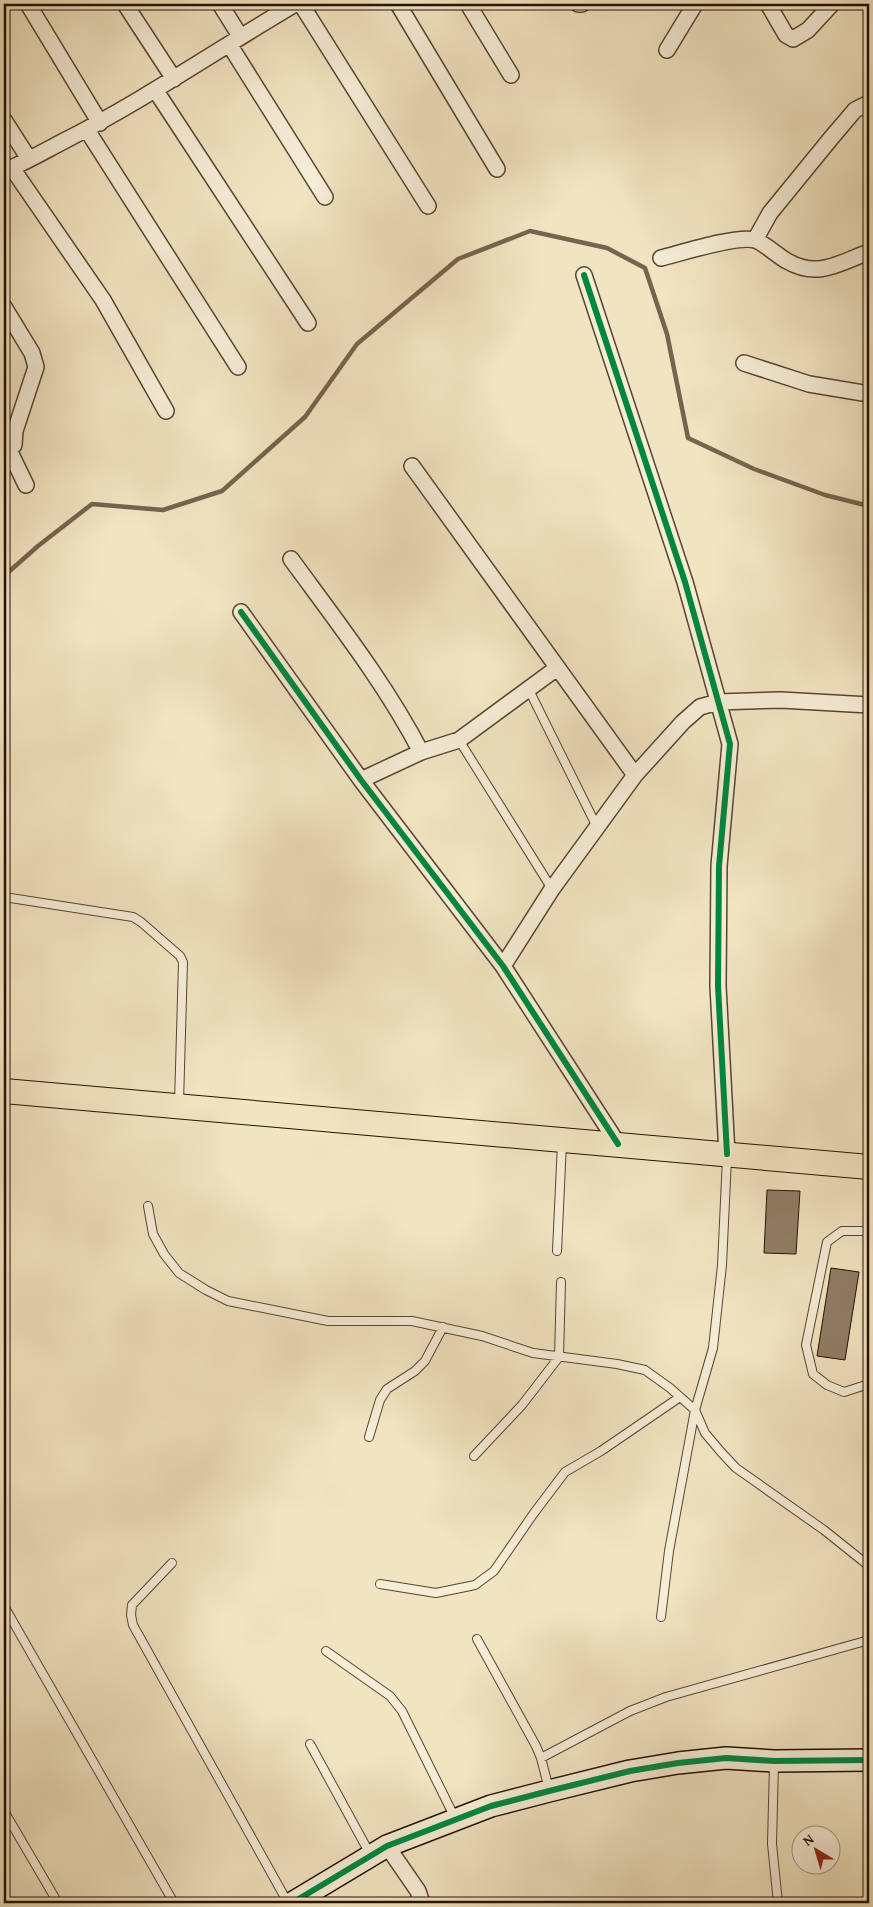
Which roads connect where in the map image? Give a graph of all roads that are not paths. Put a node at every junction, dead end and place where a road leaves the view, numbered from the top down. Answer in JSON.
{"nodes":[{"id":1,"x":28,"y":4,"type":"edge"},
{"id":2,"x":125,"y":4,"type":"edge"},
{"id":3,"x":220,"y":4,"type":"edge"},
{"id":4,"x":295,"y":4,"type":"edge"},
{"id":5,"x":301,"y":4,"type":"edge"},
{"id":6,"x":398,"y":4,"type":"edge"},
{"id":7,"x":468,"y":4,"type":"edge"},
{"id":8,"x":578,"y":4,"type":"edge"},
{"id":9,"x":582,"y":4,"type":"edge"},
{"id":10,"x":695,"y":4,"type":"edge"},
{"id":11,"x":768,"y":4,"type":"edge"},
{"id":12,"x":832,"y":4,"type":"edge"},
{"id":13,"x":234,"y":40,"type":"junction"},
{"id":14,"x":666,"y":50,"type":"dead end"},
{"id":15,"x":511,"y":75,"type":"dead end"},
{"id":16,"x":174,"y":79,"type":"junction"},
{"id":17,"x":156,"y":91,"type":"junction"},
{"id":18,"x":869,"y":103,"type":"edge"},
{"id":19,"x":4,"y":120,"type":"edge"},
{"id":20,"x":94,"y":126,"type":"junction"},
{"id":21,"x":29,"y":159,"type":"junction"},
{"id":22,"x":8,"y":169,"type":"edge"},
{"id":23,"x":498,"y":169,"type":"dead end"},
{"id":24,"x":325,"y":197,"type":"dead end"},
{"id":25,"x":428,"y":206,"type":"dead end"},
{"id":26,"x":755,"y":240,"type":"junction"},
{"id":27,"x":869,"y":252,"type":"edge"},
{"id":28,"x":661,"y":258,"type":"dead end"},
{"id":29,"x":584,"y":275,"type":"dead end"},
{"id":30,"x":4,"y":307,"type":"edge"},
{"id":31,"x":308,"y":323,"type":"dead end"},
{"id":32,"x":744,"y":363,"type":"dead end"},
{"id":33,"x":238,"y":367,"type":"dead end"},
{"id":34,"x":869,"y":394,"type":"edge"},
{"id":35,"x":166,"y":411,"type":"dead end"},
{"id":36,"x":6,"y":449,"type":"edge"},
{"id":37,"x":412,"y":466,"type":"dead end"},
{"id":38,"x":26,"y":485,"type":"dead end"},
{"id":39,"x":291,"y":560,"type":"dead end"},
{"id":40,"x":241,"y":612,"type":"dead end"},
{"id":41,"x":558,"y":668,"type":"junction"},
{"id":42,"x":529,"y":690,"type":"junction"},
{"id":43,"x":718,"y":702,"type":"junction"},
{"id":44,"x":869,"y":705,"type":"edge"},
{"id":45,"x":459,"y":740,"type":"junction"},
{"id":46,"x":421,"y":752,"type":"junction"},
{"id":47,"x":635,"y":774,"type":"junction"},
{"id":48,"x":361,"y":780,"type":"junction"},
{"id":49,"x":597,"y":827,"type":"junction"},
{"id":50,"x":552,"y":889,"type":"junction"},
{"id":51,"x":4,"y":897,"type":"edge"},
{"id":52,"x":503,"y":966,"type":"junction"},
{"id":53,"x":4,"y":1091,"type":"edge"},
{"id":54,"x":179,"y":1105,"type":"junction"},
{"id":55,"x":562,"y":1138,"type":"junction"},
{"id":56,"x":618,"y":1144,"type":"junction"},
{"id":57,"x":727,"y":1154,"type":"junction"},
{"id":58,"x":869,"y":1167,"type":"edge"},
{"id":59,"x":148,"y":1206,"type":"dead end"},
{"id":60,"x":869,"y":1231,"type":"edge"},
{"id":61,"x":557,"y":1251,"type":"dead end"},
{"id":62,"x":561,"y":1282,"type":"dead end"},
{"id":63,"x":443,"y":1327,"type":"junction"},
{"id":64,"x":559,"y":1357,"type":"junction"},
{"id":65,"x":869,"y":1384,"type":"edge"},
{"id":66,"x":680,"y":1397,"type":"junction"},
{"id":67,"x":695,"y":1410,"type":"junction"},
{"id":68,"x":369,"y":1437,"type":"dead end"},
{"id":69,"x":474,"y":1456,"type":"dead end"},
{"id":70,"x":172,"y":1563,"type":"dead end"},
{"id":71,"x":869,"y":1566,"type":"edge"},
{"id":72,"x":380,"y":1584,"type":"dead end"},
{"id":73,"x":4,"y":1606,"type":"edge"},
{"id":74,"x":661,"y":1617,"type":"dead end"},
{"id":75,"x":477,"y":1639,"type":"dead end"},
{"id":76,"x":869,"y":1640,"type":"edge"},
{"id":77,"x":326,"y":1651,"type":"dead end"},
{"id":78,"x":310,"y":1744,"type":"dead end"},
{"id":79,"x":542,"y":1758,"type":"junction"},
{"id":80,"x":869,"y":1760,"type":"edge"},
{"id":81,"x":774,"y":1761,"type":"junction"},
{"id":82,"x":549,"y":1791,"type":"junction"},
{"id":83,"x":4,"y":1811,"type":"edge"},
{"id":84,"x":456,"y":1819,"type":"junction"},
{"id":85,"x":379,"y":1851,"type":"junction"},
{"id":86,"x":58,"y":1903,"type":"edge"},
{"id":87,"x":174,"y":1903,"type":"edge"},
{"id":88,"x":288,"y":1903,"type":"edge"},
{"id":89,"x":292,"y":1903,"type":"edge"},
{"id":90,"x":423,"y":1903,"type":"edge"},
{"id":91,"x":778,"y":1903,"type":"edge"}],
"edges":[{"from":1,"to":20,"type":"street"},
{"from":2,"to":16,"type":"street"},
{"from":3,"to":13,"type":"street"},
{"from":4,"to":13,"type":"street"},
{"from":5,"to":25,"type":"street"},
{"from":6,"to":23,"type":"street"},
{"from":7,"to":15,"type":"street"},
{"from":8,"to":9,"type":"street"},
{"from":10,"to":14,"type":"street"},
{"from":11,"to":12,"type":"street"},
{"from":13,"to":16,"type":"street"},
{"from":13,"to":24,"type":"street"},
{"from":16,"to":17,"type":"street"},
{"from":17,"to":20,"type":"street"},
{"from":17,"to":31,"type":"street"},
{"from":18,"to":26,"type":"street"},
{"from":19,"to":21,"type":"street"},
{"from":20,"to":21,"type":"street"},
{"from":20,"to":33,"type":"street"},
{"from":21,"to":22,"type":"street"},
{"from":22,"to":35,"type":"street"},
{"from":26,"to":27,"type":"street"},
{"from":26,"to":28,"type":"street"},
{"from":29,"to":43,"type":"street"},
{"from":30,"to":36,"type":"street"},
{"from":32,"to":34,"type":"street"},
{"from":36,"to":38,"type":"street"},
{"from":37,"to":41,"type":"street"},
{"from":39,"to":46,"type":"street"},
{"from":40,"to":48,"type":"street"},
{"from":41,"to":42,"type":"street"},
{"from":41,"to":47,"type":"street"},
{"from":42,"to":45,"type":"street"},
{"from":42,"to":49,"type":"lane"},
{"from":43,"to":44,"type":"street"},
{"from":43,"to":47,"type":"street"},
{"from":43,"to":57,"type":"street"},
{"from":45,"to":46,"type":"street"},
{"from":45,"to":50,"type":"lane"},
{"from":46,"to":48,"type":"street"},
{"from":47,"to":49,"type":"street"},
{"from":48,"to":52,"type":"street"},
{"from":49,"to":50,"type":"street"},
{"from":50,"to":52,"type":"street"},
{"from":51,"to":54,"type":"lane"},
{"from":52,"to":56,"type":"street"},
{"from":53,"to":54,"type":"main road"},
{"from":54,"to":55,"type":"main road"},
{"from":55,"to":56,"type":"main road"},
{"from":55,"to":61,"type":"lane"},
{"from":56,"to":57,"type":"main road"},
{"from":57,"to":58,"type":"main road"},
{"from":57,"to":67,"type":"lane"},
{"from":59,"to":63,"type":"lane"},
{"from":60,"to":65,"type":"lane"},
{"from":62,"to":64,"type":"lane"},
{"from":63,"to":64,"type":"lane"},
{"from":63,"to":68,"type":"lane"},
{"from":64,"to":66,"type":"lane"},
{"from":64,"to":69,"type":"lane"},
{"from":66,"to":67,"type":"lane"},
{"from":66,"to":72,"type":"lane"},
{"from":67,"to":71,"type":"lane"},
{"from":67,"to":74,"type":"lane"},
{"from":70,"to":88,"type":"lane"},
{"from":73,"to":87,"type":"lane"},
{"from":75,"to":79,"type":"lane"},
{"from":76,"to":79,"type":"lane"},
{"from":77,"to":84,"type":"lane"},
{"from":78,"to":85,"type":"lane"},
{"from":79,"to":82,"type":"lane"},
{"from":80,"to":81,"type":"street"},
{"from":81,"to":82,"type":"street"},
{"from":81,"to":91,"type":"lane"},
{"from":82,"to":84,"type":"street"},
{"from":83,"to":86,"type":"lane"},
{"from":84,"to":85,"type":"street"},
{"from":85,"to":89,"type":"street"},
{"from":85,"to":90,"type":"street"}]}
